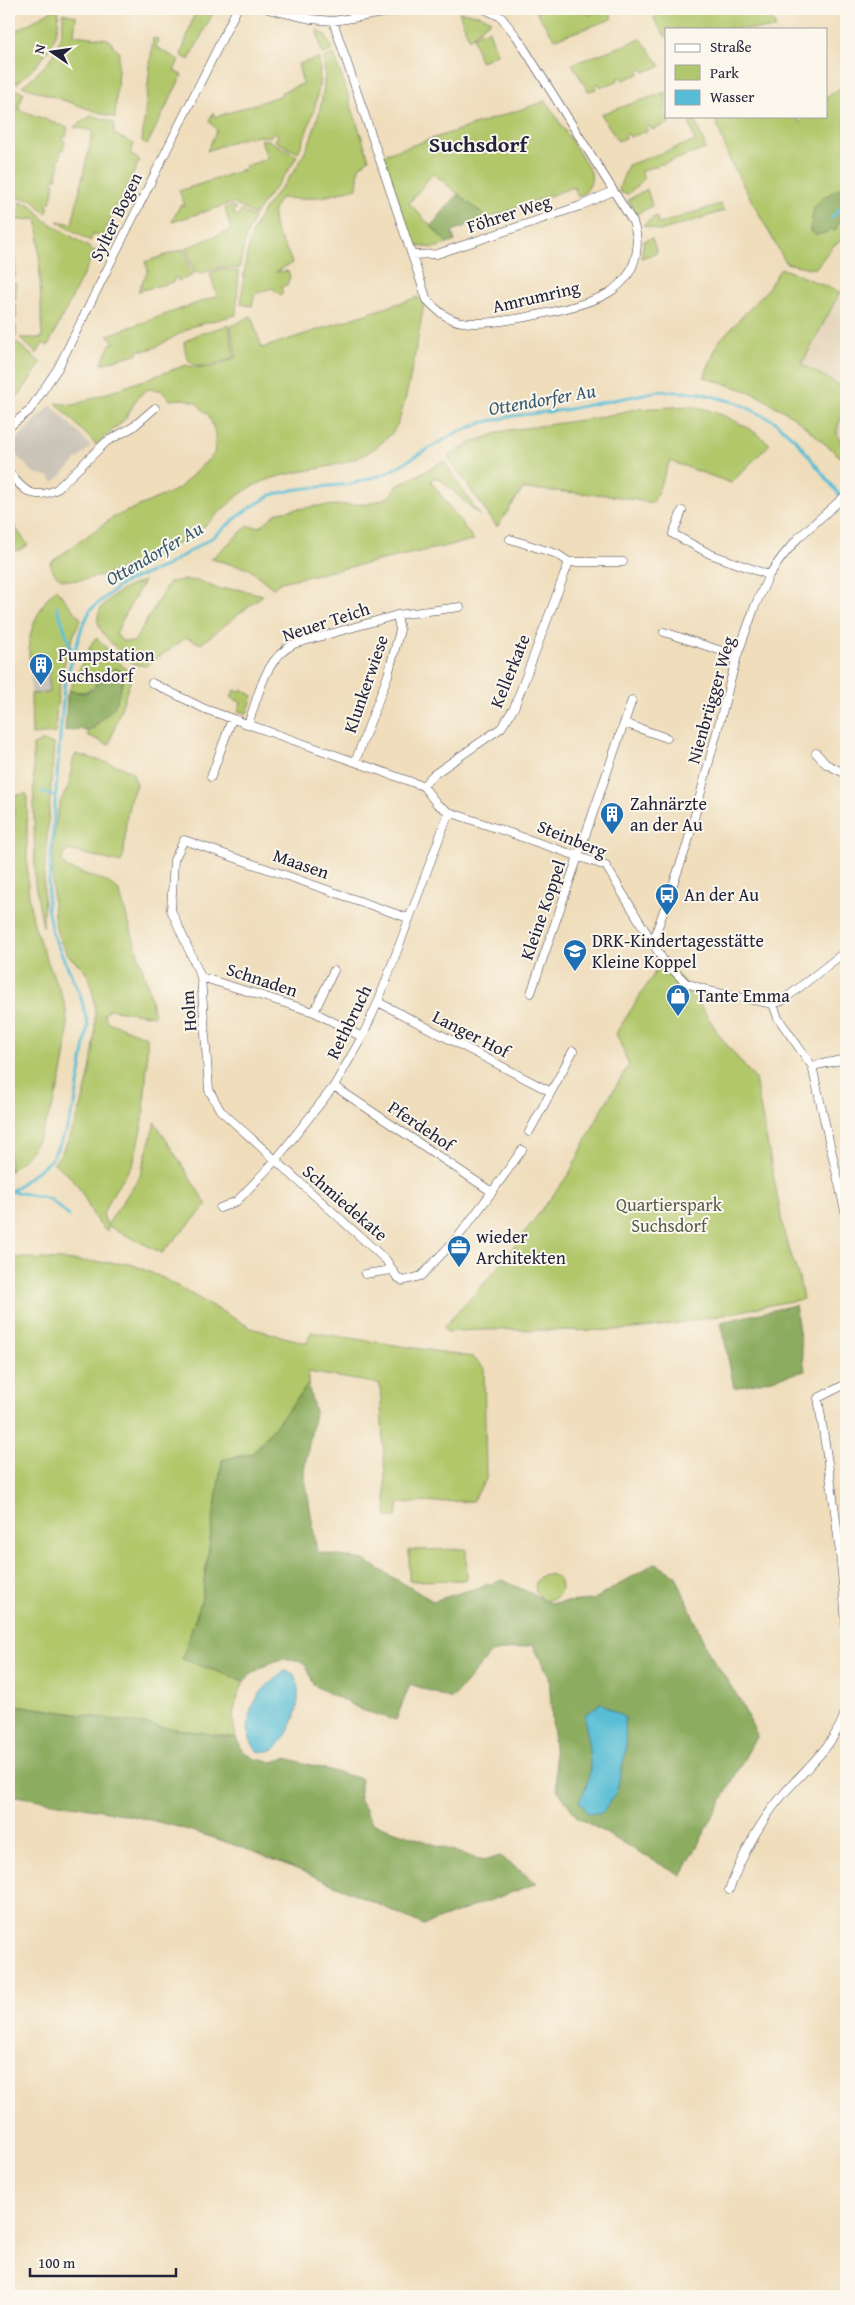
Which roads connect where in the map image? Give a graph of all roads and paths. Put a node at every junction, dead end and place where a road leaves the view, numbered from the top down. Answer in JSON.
{"nodes":[{"id":1,"x":237,"y":9,"type":"edge"},
{"id":2,"x":268,"y":9,"type":"edge"},
{"id":3,"x":409,"y":9,"type":"edge"},
{"id":4,"x":484,"y":9,"type":"edge"},
{"id":5,"x":333,"y":20,"type":"junction"},
{"id":6,"x":613,"y":191,"type":"junction"},
{"id":7,"x":413,"y":255,"type":"junction"},
{"id":8,"x":155,"y":408,"type":"dead end"},
{"id":9,"x":9,"y":427,"type":"edge"},
{"id":10,"x":9,"y":472,"type":"edge"},
{"id":11,"x":846,"y":495,"type":"edge"},
{"id":12,"x":682,"y":512,"type":"dead end"},
{"id":13,"x":510,"y":539,"type":"dead end"},
{"id":14,"x":569,"y":562,"type":"junction"},
{"id":15,"x":623,"y":562,"type":"dead end"},
{"id":16,"x":769,"y":575,"type":"junction"},
{"id":17,"x":460,"y":607,"type":"dead end"},
{"id":18,"x":397,"y":615,"type":"junction"},
{"id":19,"x":664,"y":632,"type":"dead end"},
{"id":20,"x":737,"y":656,"type":"junction"},
{"id":21,"x":152,"y":683,"type":"dead end"},
{"id":22,"x":632,"y":700,"type":"dead end"},
{"id":23,"x":232,"y":719,"type":"junction"},
{"id":24,"x":624,"y":723,"type":"junction"},
{"id":25,"x":248,"y":724,"type":"junction"},
{"id":26,"x":666,"y":738,"type":"dead end"},
{"id":27,"x":816,"y":754,"type":"dead end"},
{"id":28,"x":354,"y":762,"type":"junction"},
{"id":29,"x":846,"y":774,"type":"edge"},
{"id":30,"x":212,"y":777,"type":"dead end"},
{"id":31,"x":423,"y":786,"type":"junction"},
{"id":32,"x":449,"y":812,"type":"junction"},
{"id":33,"x":184,"y":840,"type":"joint"},
{"id":34,"x":578,"y":855,"type":"junction"},
{"id":35,"x":408,"y":918,"type":"junction"},
{"id":36,"x":653,"y":941,"type":"junction"},
{"id":37,"x":846,"y":951,"type":"edge"},
{"id":38,"x":334,"y":970,"type":"dead end"},
{"id":39,"x":201,"y":977,"type":"junction"},
{"id":40,"x":530,"y":993,"type":"dead end"},
{"id":41,"x":378,"y":1002,"type":"junction"},
{"id":42,"x":773,"y":1004,"type":"junction"},
{"id":43,"x":314,"y":1012,"type":"junction"},
{"id":44,"x":362,"y":1037,"type":"junction"},
{"id":45,"x":573,"y":1051,"type":"dead end"},
{"id":46,"x":846,"y":1059,"type":"edge"},
{"id":47,"x":812,"y":1066,"type":"junction"},
{"id":48,"x":334,"y":1086,"type":"junction"},
{"id":49,"x":551,"y":1092,"type":"junction"},
{"id":50,"x":529,"y":1132,"type":"dead end"},
{"id":51,"x":522,"y":1150,"type":"dead end"},
{"id":52,"x":275,"y":1162,"type":"junction"},
{"id":53,"x":843,"y":1188,"type":"edge"},
{"id":54,"x":492,"y":1192,"type":"junction"},
{"id":55,"x":220,"y":1208,"type":"dead end"},
{"id":56,"x":846,"y":1215,"type":"edge"},
{"id":57,"x":392,"y":1270,"type":"junction"},
{"id":58,"x":365,"y":1274,"type":"dead end"},
{"id":59,"x":846,"y":1384,"type":"edge"},
{"id":60,"x":846,"y":1627,"type":"edge"},
{"id":61,"x":846,"y":1709,"type":"edge"},
{"id":62,"x":729,"y":1890,"type":"dead end"}],
"edges":[{"from":1,"to":9,"type":"street","name":"Sylter Bogen"},
{"from":2,"to":5,"type":"street"},
{"from":3,"to":5,"type":"street"},
{"from":4,"to":6,"type":"street","name":"Amrumring"},
{"from":5,"to":7,"type":"street","name":"Amrumring"},
{"from":6,"to":7,"type":"street","name":"Föhrer Weg"},
{"from":6,"to":7,"type":"street","name":"Amrumring"},
{"from":8,"to":10,"type":"street"},
{"from":11,"to":16,"type":"street","name":"Nienbrügger Weg"},
{"from":12,"to":16,"type":"street"},
{"from":13,"to":14,"type":"street"},
{"from":14,"to":15,"type":"street"},
{"from":14,"to":31,"type":"street","name":"Kellerkate"},
{"from":16,"to":20,"type":"street","name":"Nienbrügger Weg"},
{"from":17,"to":18,"type":"street","name":"Neuer Teich"},
{"from":18,"to":25,"type":"street","name":"Neuer Teich"},
{"from":18,"to":28,"type":"street","name":"Klunkerwiese"},
{"from":19,"to":20,"type":"street"},
{"from":20,"to":36,"type":"street","name":"Nienbrügger Weg"},
{"from":21,"to":23,"type":"street"},
{"from":22,"to":24,"type":"street","name":"Kleine Koppel"},
{"from":23,"to":25,"type":"street"},
{"from":23,"to":30,"type":"street"},
{"from":24,"to":26,"type":"street"},
{"from":24,"to":34,"type":"street","name":"Kleine Koppel"},
{"from":25,"to":28,"type":"street"},
{"from":27,"to":29,"type":"street"},
{"from":28,"to":31,"type":"street"},
{"from":31,"to":32,"type":"street","name":"Steinberg"},
{"from":32,"to":34,"type":"street","name":"Steinberg"},
{"from":32,"to":35,"type":"street","name":"Rethbruch"},
{"from":33,"to":35,"type":"street","name":"Maasen"},
{"from":33,"to":39,"type":"street","name":"Holm"},
{"from":34,"to":36,"type":"street","name":"Steinberg"},
{"from":34,"to":40,"type":"street","name":"Kleine Koppel"},
{"from":35,"to":41,"type":"street","name":"Rethbruch"},
{"from":36,"to":42,"type":"street","name":"Steinberg"},
{"from":37,"to":42,"type":"street"},
{"from":38,"to":43,"type":"street","name":"Schnaden"},
{"from":39,"to":43,"type":"street","name":"Schnaden"},
{"from":39,"to":52,"type":"street","name":"Holm"},
{"from":41,"to":44,"type":"street","name":"Rethbruch"},
{"from":41,"to":49,"type":"street","name":"Langer Hof"},
{"from":42,"to":47,"type":"street"},
{"from":43,"to":44,"type":"street","name":"Schnaden"},
{"from":44,"to":48,"type":"street","name":"Rethbruch"},
{"from":45,"to":49,"type":"street"},
{"from":46,"to":47,"type":"street"},
{"from":47,"to":53,"type":"street"},
{"from":48,"to":52,"type":"street","name":"Rethbruch"},
{"from":48,"to":54,"type":"street","name":"Pferdehof"},
{"from":49,"to":50,"type":"street"},
{"from":51,"to":54,"type":"street"},
{"from":52,"to":55,"type":"street","name":"Rethbruch"},
{"from":52,"to":57,"type":"street","name":"Schmiedekate"},
{"from":53,"to":56,"type":"street"},
{"from":54,"to":57,"type":"street","name":"Schmiedekate"},
{"from":57,"to":58,"type":"street"},
{"from":59,"to":60,"type":"street"},
{"from":61,"to":62,"type":"street"}]}
